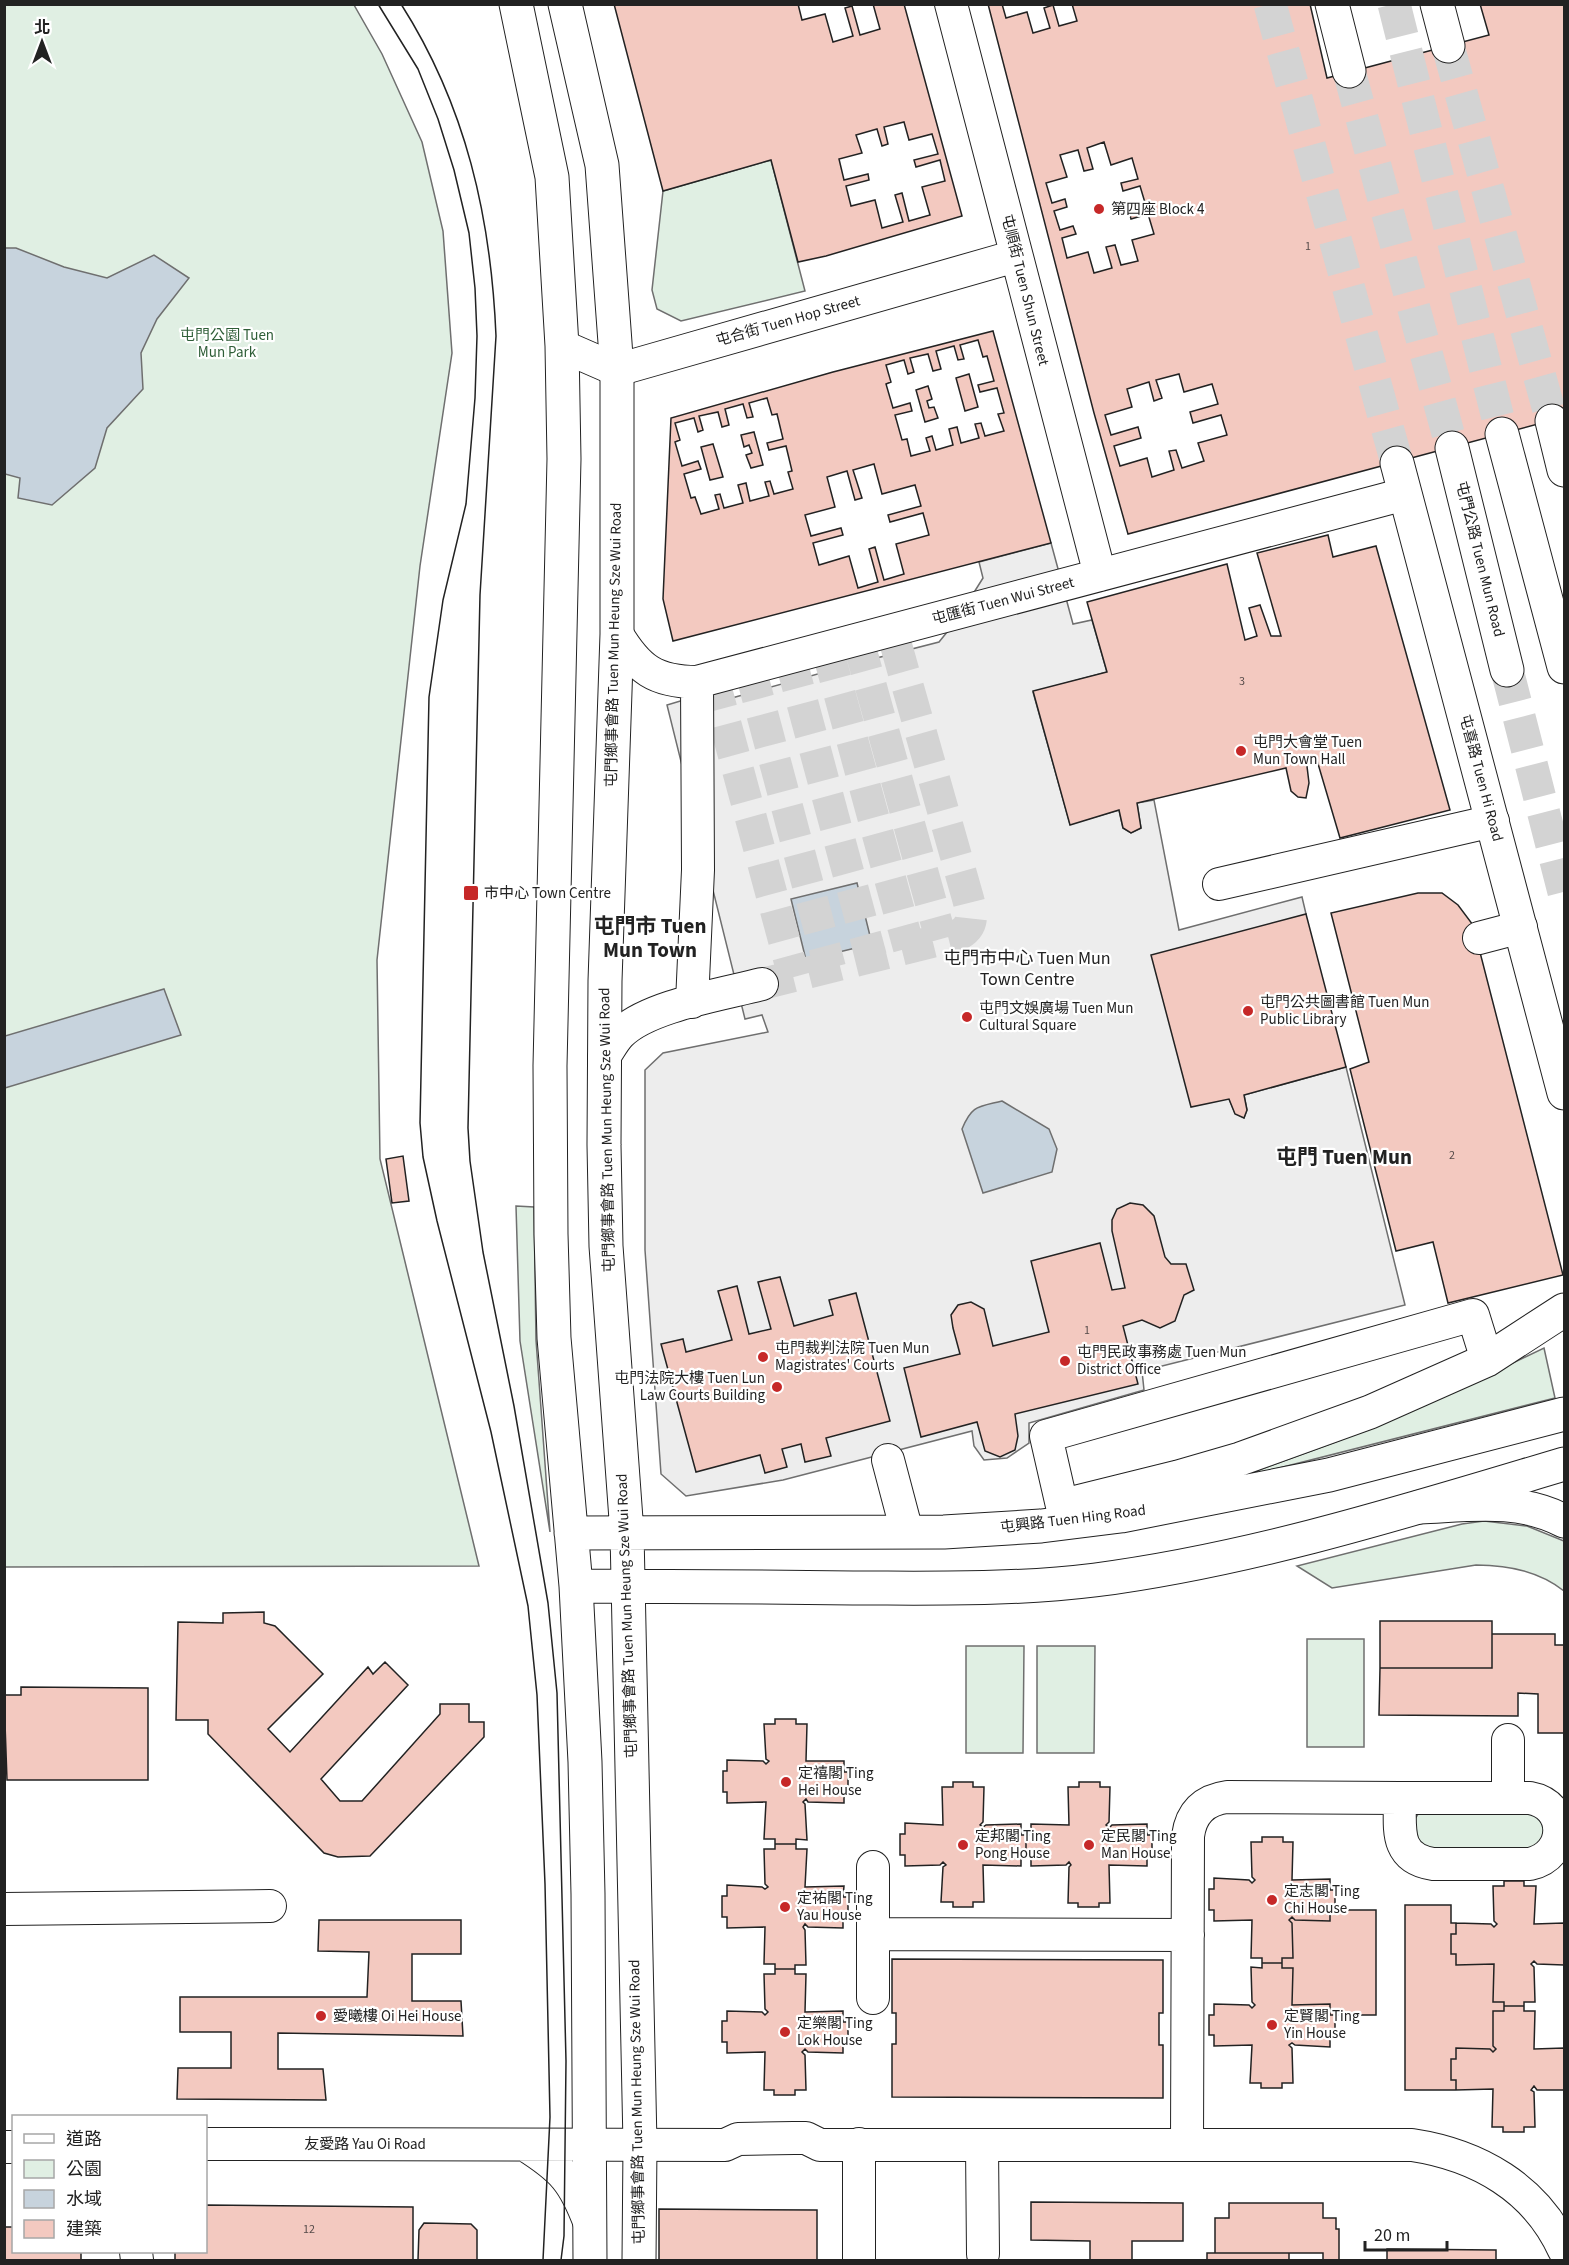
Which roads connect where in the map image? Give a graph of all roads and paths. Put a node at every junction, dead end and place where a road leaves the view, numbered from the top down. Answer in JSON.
{"nodes":[{"id":1,"x":516,"y":4,"type":"edge"},
{"id":2,"x":565,"y":4,"type":"edge"},
{"id":3,"x":951,"y":4,"type":"edge"},
{"id":4,"x":1332,"y":4,"type":"edge"},
{"id":5,"x":1437,"y":4,"type":"edge"},
{"id":6,"x":1448,"y":46,"type":"tunnel mouth"},
{"id":7,"x":1349,"y":71,"type":"tunnel mouth"},
{"id":8,"x":1016,"y":256,"type":"junction"},
{"id":9,"x":562,"y":346,"type":"junction"},
{"id":10,"x":617,"y":370,"type":"junction"},
{"id":11,"x":1552,"y":421,"type":"tunnel mouth"},
{"id":12,"x":1502,"y":435,"type":"tunnel mouth"},
{"id":13,"x":1452,"y":448,"type":"tunnel mouth"},
{"id":14,"x":1563,"y":460,"type":"edge"},
{"id":15,"x":1397,"y":463,"type":"tunnel mouth"},
{"id":16,"x":1406,"y":494,"type":"junction"},
{"id":17,"x":1100,"y":575,"type":"junction"},
{"id":18,"x":617,"y":634,"type":"junction"},
{"id":19,"x":1564,"y":667,"type":"edge"},
{"id":20,"x":1507,"y":670,"type":"tunnel mouth"},
{"id":21,"x":697,"y":682,"type":"junction"},
{"id":22,"x":1493,"y":821,"type":"junction"},
{"id":23,"x":1219,"y":884,"type":"dead end"},
{"id":24,"x":1521,"y":927,"type":"junction"},
{"id":25,"x":1479,"y":938,"type":"dead end"},
{"id":26,"x":762,"y":984,"type":"tunnel mouth"},
{"id":27,"x":692,"y":1002,"type":"junction"},
{"id":28,"x":604,"y":1057,"type":"junction"},
{"id":29,"x":1564,"y":1093,"type":"edge"},
{"id":30,"x":1564,"y":1311,"type":"edge"},
{"id":31,"x":1487,"y":1360,"type":"junction"},
{"id":32,"x":1564,"y":1414,"type":"edge"},
{"id":33,"x":888,"y":1460,"type":"dead end"},
{"id":34,"x":1564,"y":1464,"type":"edge"},
{"id":35,"x":1062,"y":1506,"type":"junction"},
{"id":36,"x":1419,"y":1507,"type":"junction"},
{"id":37,"x":1564,"y":1521,"type":"edge"},
{"id":38,"x":907,"y":1532,"type":"junction"},
{"id":39,"x":944,"y":1532,"type":"junction"},
{"id":40,"x":571,"y":1533,"type":"junction"},
{"id":41,"x":627,"y":1533,"type":"junction"},
{"id":42,"x":576,"y":1586,"type":"junction"},
{"id":43,"x":627,"y":1586,"type":"junction"},
{"id":44,"x":1508,"y":1740,"type":"dead end"},
{"id":45,"x":1400,"y":1798,"type":"junction"},
{"id":46,"x":1508,"y":1798,"type":"junction"},
{"id":47,"x":873,"y":1868,"type":"dead end"},
{"id":48,"x":270,"y":1906,"type":"dead end"},
{"id":49,"x":4,"y":1908,"type":"edge"},
{"id":50,"x":873,"y":1934,"type":"junction"},
{"id":51,"x":1188,"y":1935,"type":"junction"},
{"id":52,"x":873,"y":1998,"type":"dead end"},
{"id":53,"x":207,"y":2144,"type":"edge"},
{"id":54,"x":640,"y":2144,"type":"junction"},
{"id":55,"x":859,"y":2144,"type":"junction"},
{"id":56,"x":525,"y":2145,"type":"junction"},
{"id":57,"x":590,"y":2145,"type":"junction"},
{"id":58,"x":1188,"y":2145,"type":"junction"},
{"id":59,"x":982,"y":2146,"type":"junction"},
{"id":60,"x":590,"y":2224,"type":"junction"},
{"id":61,"x":1564,"y":2250,"type":"edge"},
{"id":62,"x":983,"y":2254,"type":"dead end"},
{"id":63,"x":590,"y":2260,"type":"edge"},
{"id":64,"x":639,"y":2260,"type":"edge"},
{"id":65,"x":859,"y":2260,"type":"edge"}],
"edges":[{"from":1,"to":9,"type":"main road"},
{"from":2,"to":10,"type":"main road","name":"屯門鄉事會路 Tuen Mun Heung Sze Wui Road"},
{"from":3,"to":8,"type":"street","name":"屯順街 Tuen Shun Street"},
{"from":4,"to":7,"type":"main road"},
{"from":5,"to":6,"type":"main road"},
{"from":8,"to":10,"type":"street","name":"屯合街 Tuen Hop Street"},
{"from":8,"to":17,"type":"street","name":"屯順街 Tuen Shun Street"},
{"from":9,"to":10,"type":"street"},
{"from":9,"to":40,"type":"main road"},
{"from":10,"to":18,"type":"main road","name":"屯門鄉事會路 Tuen Mun Heung Sze Wui Road"},
{"from":11,"to":14,"type":"main road"},
{"from":12,"to":19,"type":"main road"},
{"from":13,"to":20,"type":"main road","name":"屯門公路 Tuen Mun Road"},
{"from":15,"to":16,"type":"main road","name":"屯喜路 Tuen Hi Road"},
{"from":16,"to":17,"type":"street","name":"屯匯街 Tuen Wui Street"},
{"from":16,"to":22,"type":"main road","name":"屯喜路 Tuen Hi Road"},
{"from":17,"to":21,"type":"street","name":"屯匯街 Tuen Wui Street"},
{"from":18,"to":21,"type":"street","name":"屯匯街 Tuen Wui Street"},
{"from":18,"to":28,"type":"main road","name":"屯門鄉事會路 Tuen Mun Heung Sze Wui Road"},
{"from":21,"to":27,"type":"street"},
{"from":22,"to":23,"type":"street"},
{"from":22,"to":24,"type":"main road","name":"屯喜路 Tuen Hi Road"},
{"from":24,"to":25,"type":"street"},
{"from":24,"to":29,"type":"main road","name":"屯喜路 Tuen Hi Road"},
{"from":26,"to":27,"type":"street"},
{"from":27,"to":28,"type":"street"},
{"from":28,"to":41,"type":"main road","name":"屯門鄉事會路 Tuen Mun Heung Sze Wui Road"},
{"from":30,"to":31,"type":"main road"},
{"from":31,"to":35,"type":"main road"},
{"from":31,"to":35,"type":"street"},
{"from":32,"to":39,"type":"main road","name":"屯興路 Tuen Hing Road"},
{"from":33,"to":38,"type":"street"},
{"from":34,"to":36,"type":"main road"},
{"from":35,"to":39,"type":"main road"},
{"from":36,"to":37,"type":"main road"},
{"from":36,"to":43,"type":"main road"},
{"from":38,"to":39,"type":"main road","name":"屯興路 Tuen Hing Road"},
{"from":38,"to":41,"type":"main road","name":"屯興路 Tuen Hing Road"},
{"from":40,"to":41,"type":"main road","name":"屯興路 Tuen Hing Road"},
{"from":40,"to":42,"type":"main road"},
{"from":41,"to":43,"type":"main road","name":"屯門鄉事會路 Tuen Mun Heung Sze Wui Road"},
{"from":42,"to":43,"type":"main road"},
{"from":42,"to":57,"type":"main road"},
{"from":43,"to":54,"type":"main road","name":"屯門鄉事會路 Tuen Mun Heung Sze Wui Road"},
{"from":44,"to":46,"type":"street"},
{"from":45,"to":46,"type":"street"},
{"from":45,"to":46,"type":"street"},
{"from":45,"to":51,"type":"street"},
{"from":47,"to":50,"type":"street"},
{"from":48,"to":49,"type":"street"},
{"from":50,"to":51,"type":"street"},
{"from":50,"to":52,"type":"street"},
{"from":51,"to":58,"type":"street"},
{"from":53,"to":56,"type":"street","name":"友愛路 Yau Oi Road"},
{"from":54,"to":55,"type":"street","name":"友愛路 Yau Oi Road"},
{"from":54,"to":57,"type":"street","name":"友愛路 Yau Oi Road"},
{"from":54,"to":64,"type":"main road","name":"屯門鄉事會路 Tuen Mun Heung Sze Wui Road"},
{"from":55,"to":59,"type":"street"},
{"from":55,"to":65,"type":"street"},
{"from":56,"to":57,"type":"street","name":"友愛路 Yau Oi Road"},
{"from":56,"to":60,"type":"street"},
{"from":57,"to":60,"type":"main road"},
{"from":58,"to":59,"type":"street"},
{"from":58,"to":61,"type":"street"},
{"from":59,"to":62,"type":"street"},
{"from":60,"to":63,"type":"main road"}]}
